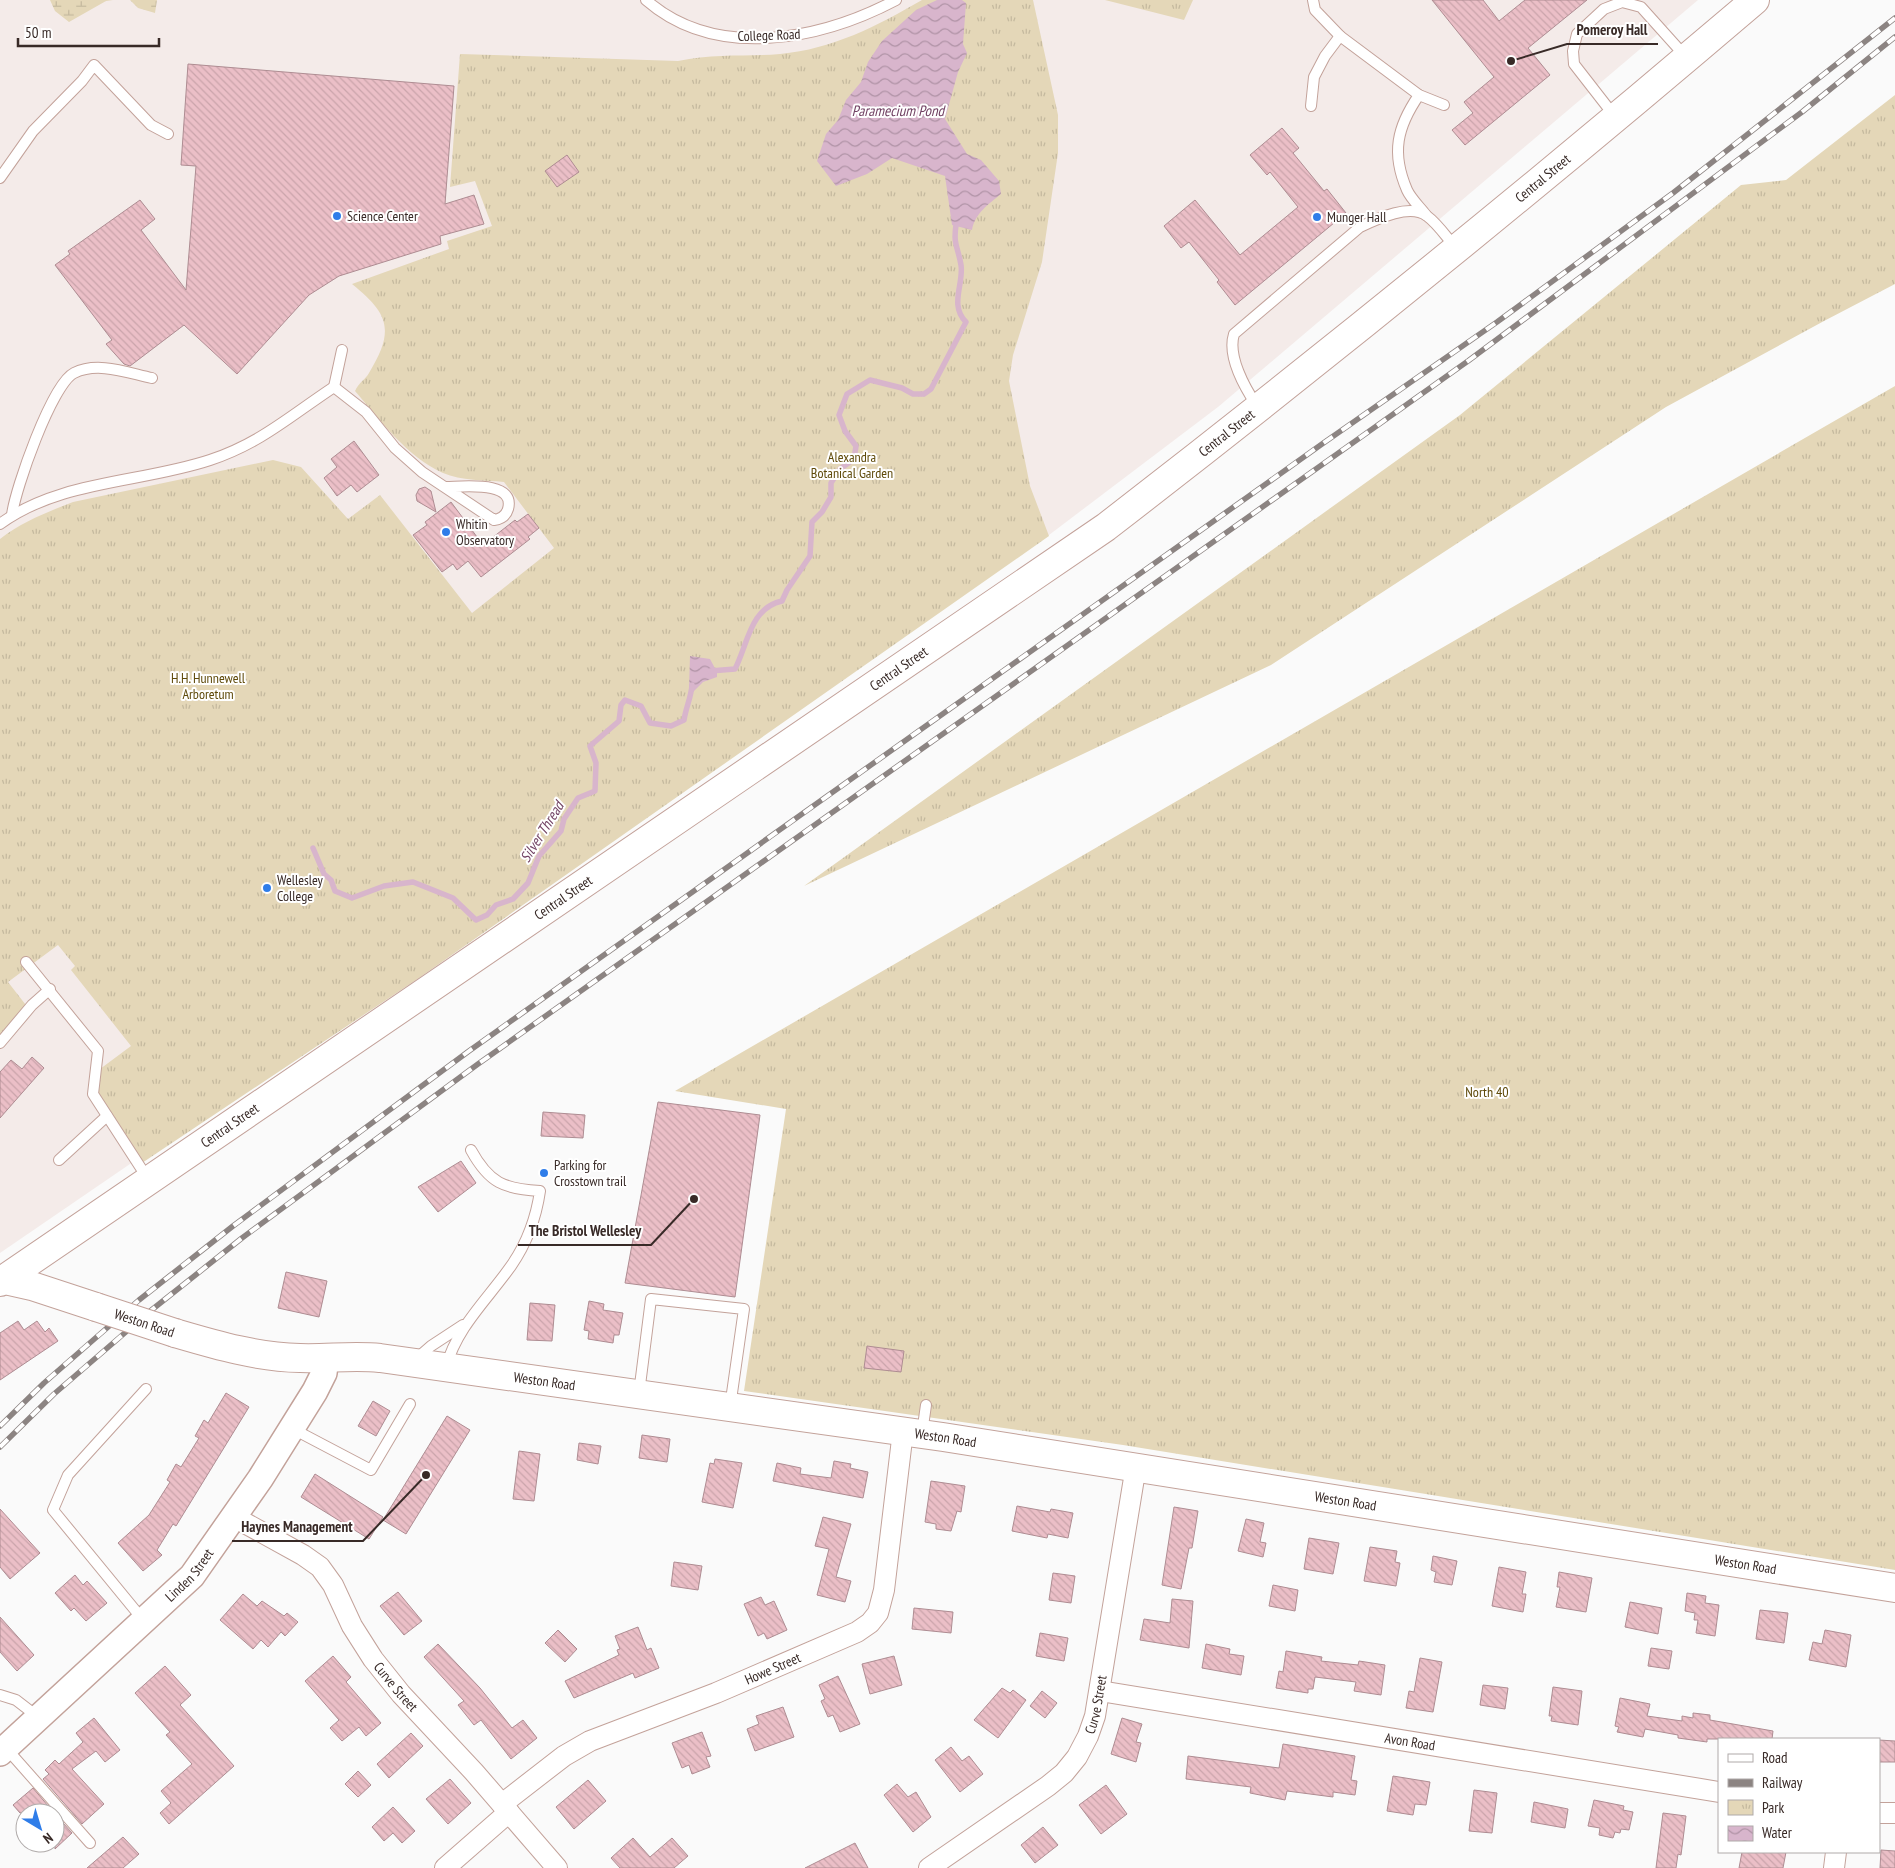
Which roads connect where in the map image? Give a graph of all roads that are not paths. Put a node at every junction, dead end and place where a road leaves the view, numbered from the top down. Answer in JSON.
{"nodes":[{"id":1,"x":646,"y":0,"type":"edge"},
{"id":2,"x":896,"y":0,"type":"edge"},
{"id":3,"x":1313,"y":0,"type":"edge"},
{"id":4,"x":1756,"y":0,"type":"edge"},
{"id":5,"x":1340,"y":36,"type":"junction"},
{"id":6,"x":1687,"y":58,"type":"junction"},
{"id":7,"x":1419,"y":94,"type":"junction"},
{"id":8,"x":1444,"y":105,"type":"dead end"},
{"id":9,"x":1311,"y":106,"type":"dead end"},
{"id":10,"x":1616,"y":119,"type":"junction"},
{"id":11,"x":168,"y":134,"type":"dead end"},
{"id":12,"x":0,"y":178,"type":"edge"},
{"id":13,"x":1426,"y":215,"type":"junction"},
{"id":14,"x":1458,"y":250,"type":"junction"},
{"id":15,"x":342,"y":350,"type":"dead end"},
{"id":16,"x":152,"y":378,"type":"dead end"},
{"id":17,"x":334,"y":387,"type":"junction"},
{"id":18,"x":1259,"y":409,"type":"junction"},
{"id":19,"x":446,"y":487,"type":"junction"},
{"id":20,"x":12,"y":515,"type":"junction"},
{"id":21,"x":0,"y":524,"type":"edge"},
{"id":22,"x":26,"y":962,"type":"dead end"},
{"id":23,"x":50,"y":989,"type":"junction"},
{"id":24,"x":0,"y":1044,"type":"edge"},
{"id":25,"x":107,"y":1116,"type":"junction"},
{"id":26,"x":471,"y":1150,"type":"dead end"},
{"id":27,"x":59,"y":1160,"type":"dead end"},
{"id":28,"x":150,"y":1181,"type":"junction"},
{"id":29,"x":2,"y":1280,"type":"edge"},
{"id":30,"x":468,"y":1321,"type":"junction"},
{"id":31,"x":326,"y":1358,"type":"junction"},
{"id":32,"x":413,"y":1362,"type":"junction"},
{"id":33,"x":446,"y":1367,"type":"junction"},
{"id":34,"x":146,"y":1389,"type":"dead end"},
{"id":35,"x":639,"y":1394,"type":"junction"},
{"id":36,"x":410,"y":1404,"type":"dead end"},
{"id":37,"x":926,"y":1405,"type":"dead end"},
{"id":38,"x":730,"y":1407,"type":"junction"},
{"id":39,"x":292,"y":1428,"type":"junction"},
{"id":40,"x":913,"y":1432,"type":"junction"},
{"id":41,"x":1136,"y":1466,"type":"junction"},
{"id":42,"x":234,"y":1517,"type":"junction"},
{"id":43,"x":1895,"y":1588,"type":"edge"},
{"id":44,"x":145,"y":1621,"type":"junction"},
{"id":45,"x":1100,"y":1691,"type":"junction"},
{"id":46,"x":0,"y":1696,"type":"edge"},
{"id":47,"x":39,"y":1718,"type":"junction"},
{"id":48,"x":3,"y":1750,"type":"edge"},
{"id":49,"x":1718,"y":1792,"type":"edge"},
{"id":50,"x":505,"y":1808,"type":"junction"},
{"id":51,"x":1880,"y":1812,"type":"edge"},
{"id":52,"x":1895,"y":1813,"type":"edge"},
{"id":53,"x":90,"y":1843,"type":"dead end"},
{"id":54,"x":1836,"y":1853,"type":"edge"},
{"id":55,"x":937,"y":1865,"type":"edge"},
{"id":56,"x":445,"y":1868,"type":"edge"},
{"id":57,"x":558,"y":1868,"type":"edge"},
{"id":58,"x":1834,"y":1868,"type":"edge"}],
"edges":[{"from":1,"to":2,"type":"lane","name":"College Road"},
{"from":3,"to":5,"type":"lane"},
{"from":4,"to":6,"type":"main road","name":"Central Street"},
{"from":5,"to":7,"type":"lane"},
{"from":5,"to":9,"type":"lane"},
{"from":6,"to":10,"type":"main road","name":"Central Street"},
{"from":6,"to":10,"type":"lane"},
{"from":7,"to":8,"type":"lane"},
{"from":7,"to":13,"type":"lane"},
{"from":10,"to":14,"type":"main road","name":"Central Street"},
{"from":11,"to":12,"type":"lane"},
{"from":13,"to":14,"type":"lane"},
{"from":13,"to":18,"type":"lane"},
{"from":14,"to":18,"type":"main road","name":"Central Street"},
{"from":15,"to":17,"type":"lane"},
{"from":16,"to":20,"type":"lane"},
{"from":17,"to":19,"type":"lane"},
{"from":17,"to":20,"type":"lane"},
{"from":18,"to":28,"type":"main road","name":"Central Street"},
{"from":19,"to":19,"type":"lane"},
{"from":20,"to":21,"type":"lane"},
{"from":22,"to":23,"type":"lane"},
{"from":23,"to":24,"type":"lane"},
{"from":23,"to":25,"type":"lane"},
{"from":25,"to":27,"type":"lane"},
{"from":25,"to":28,"type":"lane"},
{"from":26,"to":30,"type":"lane"},
{"from":28,"to":29,"type":"main road","name":"Central Street"},
{"from":29,"to":31,"type":"main road","name":"Weston Road","bridge":true},
{"from":30,"to":32,"type":"lane"},
{"from":30,"to":33,"type":"lane"},
{"from":31,"to":32,"type":"main road","name":"Weston Road"},
{"from":31,"to":39,"type":"street","name":"Linden Street"},
{"from":32,"to":33,"type":"main road","name":"Weston Road"},
{"from":33,"to":35,"type":"main road","name":"Weston Road"},
{"from":34,"to":44,"type":"lane"},
{"from":35,"to":38,"type":"main road","name":"Weston Road"},
{"from":35,"to":38,"type":"lane"},
{"from":36,"to":39,"type":"lane"},
{"from":37,"to":40,"type":"lane"},
{"from":38,"to":40,"type":"main road","name":"Weston Road"},
{"from":39,"to":42,"type":"street","name":"Linden Street"},
{"from":40,"to":41,"type":"main road","name":"Weston Road"},
{"from":40,"to":50,"type":"street","name":"Howe Street"},
{"from":41,"to":43,"type":"main road","name":"Weston Road"},
{"from":41,"to":45,"type":"street","name":"Curve Street"},
{"from":42,"to":44,"type":"street","name":"Linden Street"},
{"from":42,"to":50,"type":"street","name":"Curve Street"},
{"from":44,"to":47,"type":"street","name":"Linden Street"},
{"from":45,"to":49,"type":"street","name":"Avon Road"},
{"from":45,"to":55,"type":"street","name":"Curve Street"},
{"from":46,"to":47,"type":"lane"},
{"from":47,"to":48,"type":"street","name":"Linden Street"},
{"from":48,"to":53,"type":"lane"},
{"from":50,"to":56,"type":"street","name":"Howe Street"},
{"from":50,"to":57,"type":"street","name":"Curve Street"},
{"from":51,"to":52,"type":"street"},
{"from":54,"to":58,"type":"street"}]}
